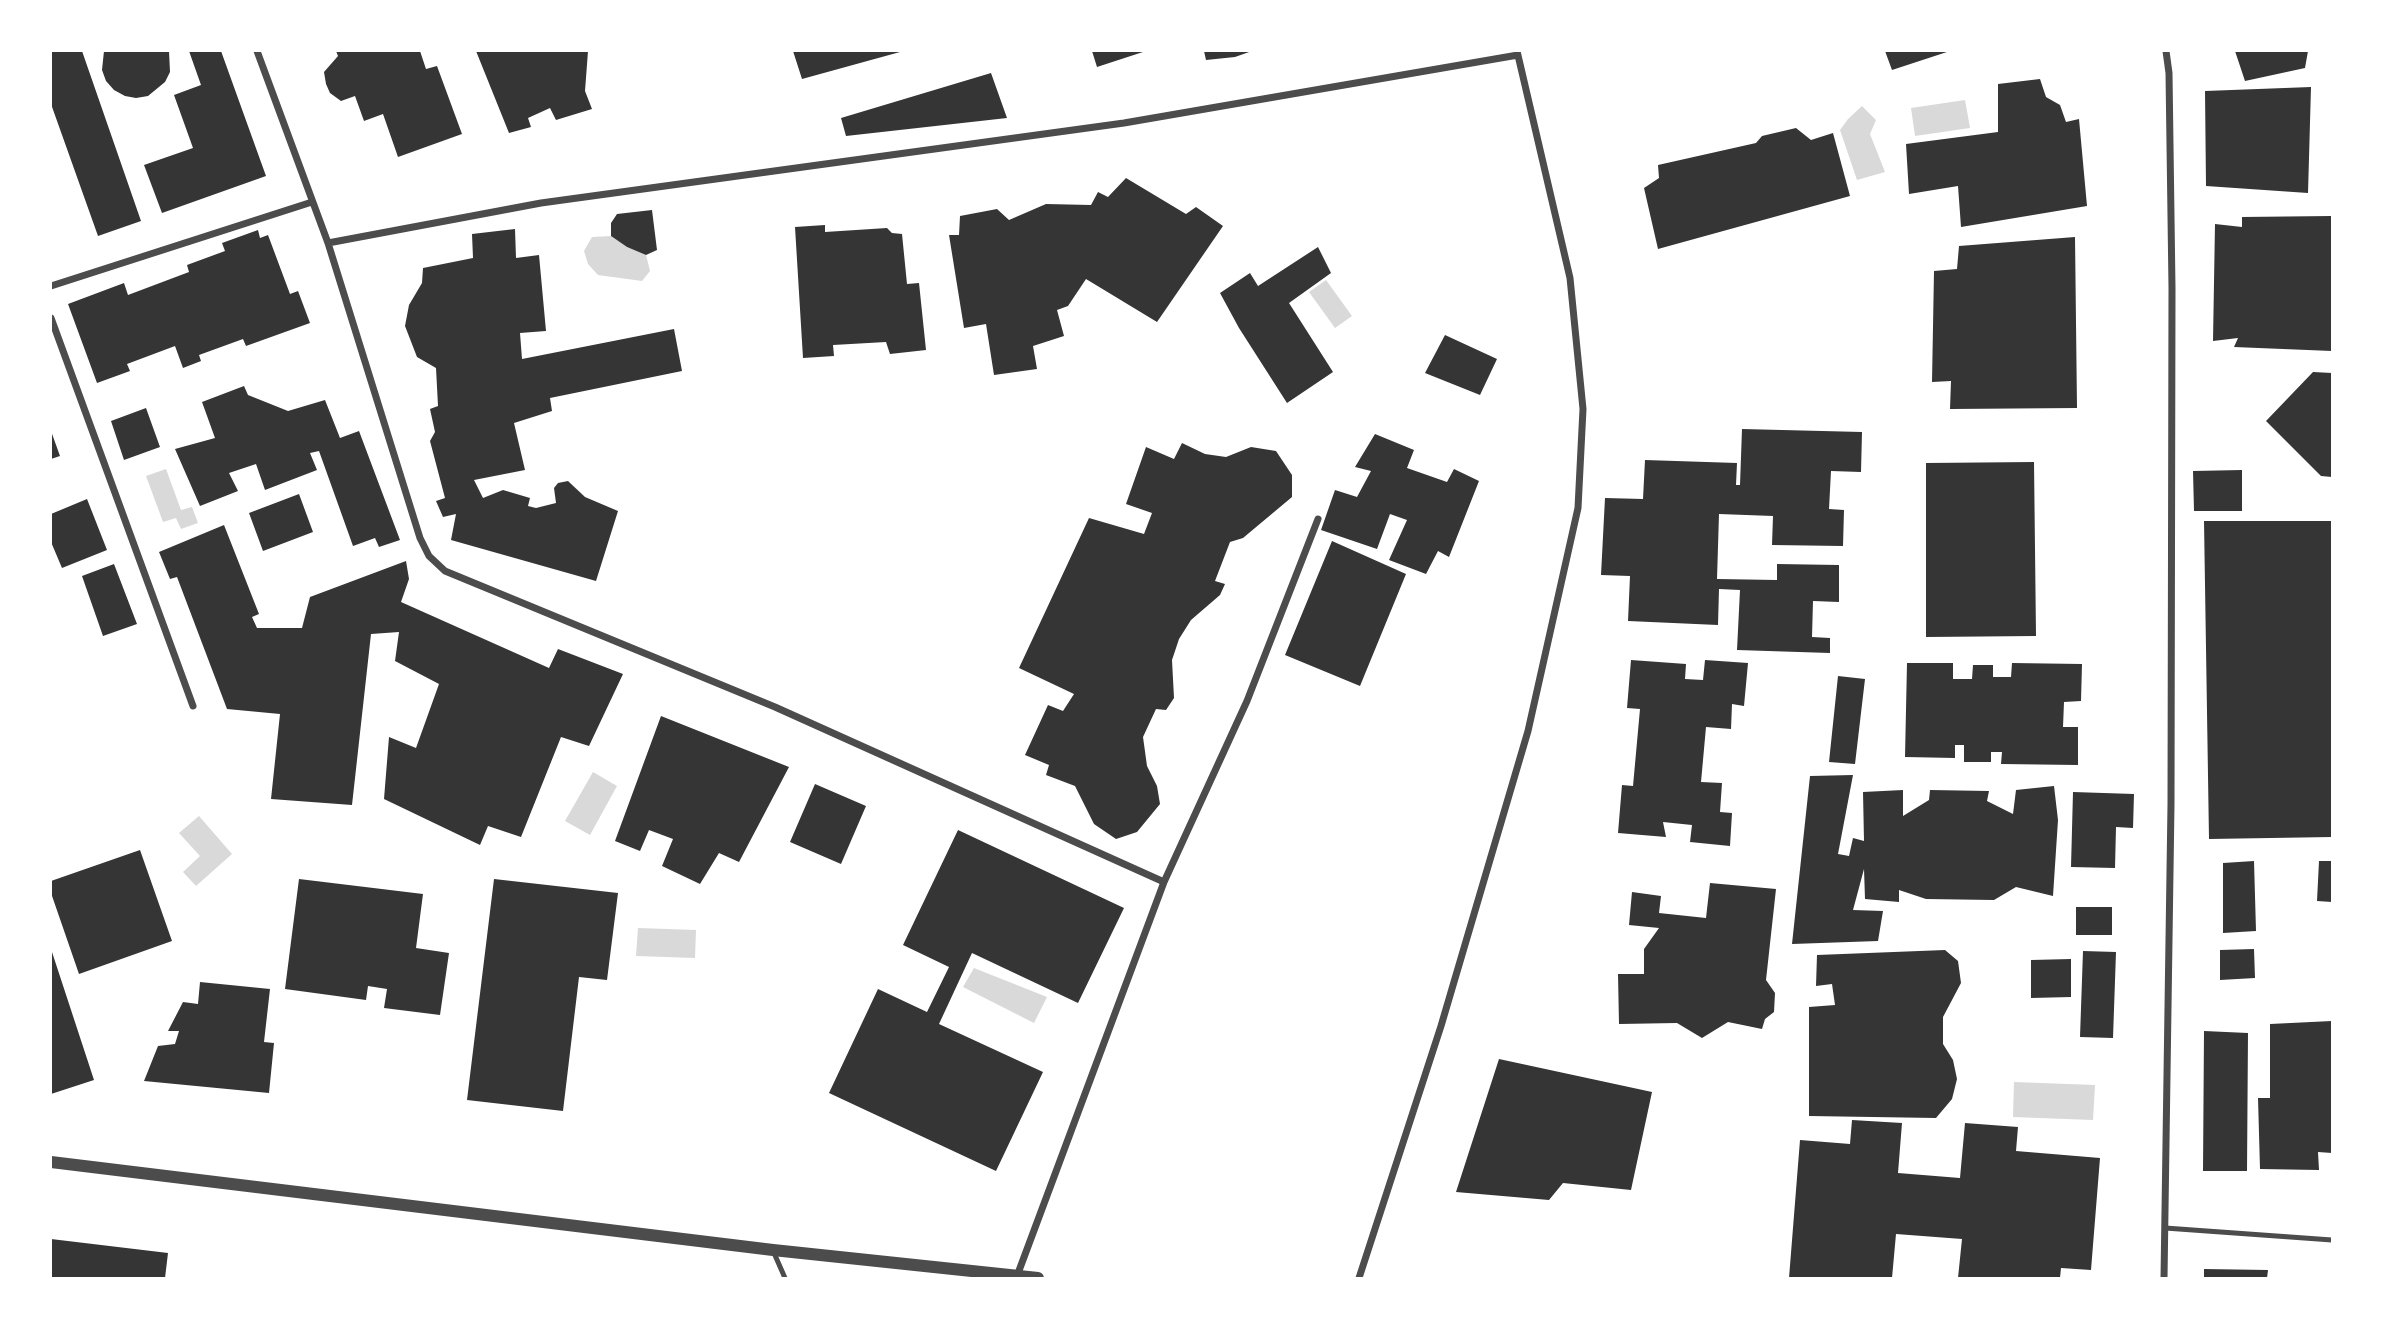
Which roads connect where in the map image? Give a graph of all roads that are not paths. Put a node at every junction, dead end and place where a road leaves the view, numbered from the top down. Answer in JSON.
{"nodes":[{"id":1,"x":257,"y":51,"type":"edge"},
{"id":2,"x":2166,"y":51,"type":"edge"},
{"id":3,"x":1517,"y":53,"type":"edge"},
{"id":4,"x":312,"y":202,"type":"junction"},
{"id":5,"x":328,"y":243,"type":"junction"},
{"id":6,"x":51,"y":286,"type":"edge"},
{"id":7,"x":51,"y":318,"type":"edge"},
{"id":8,"x":1318,"y":519,"type":"dead end"},
{"id":9,"x":193,"y":706,"type":"dead end"},
{"id":10,"x":1164,"y":882,"type":"junction"},
{"id":11,"x":51,"y":1162,"type":"edge"},
{"id":12,"x":2165,"y":1228,"type":"junction"},
{"id":13,"x":2332,"y":1240,"type":"edge"},
{"id":14,"x":773,"y":1250,"type":"junction"},
{"id":15,"x":1017,"y":1276,"type":"junction"},
{"id":16,"x":785,"y":1278,"type":"edge"},
{"id":17,"x":1038,"y":1278,"type":"edge"},
{"id":18,"x":1359,"y":1278,"type":"edge"},
{"id":19,"x":2164,"y":1278,"type":"edge"}],
"edges":[{"from":1,"to":4,"type":"street"},
{"from":2,"to":12,"type":"street"},
{"from":3,"to":5,"type":"street"},
{"from":3,"to":18,"type":"street"},
{"from":4,"to":5,"type":"street"},
{"from":4,"to":6,"type":"street"},
{"from":5,"to":10,"type":"street"},
{"from":7,"to":9,"type":"street"},
{"from":8,"to":10,"type":"street"},
{"from":10,"to":15,"type":"street"},
{"from":11,"to":14,"type":"street"},
{"from":12,"to":13,"type":"lane"},
{"from":12,"to":19,"type":"street"},
{"from":14,"to":15,"type":"street"},
{"from":14,"to":16,"type":"lane"},
{"from":15,"to":17,"type":"street"}]}
